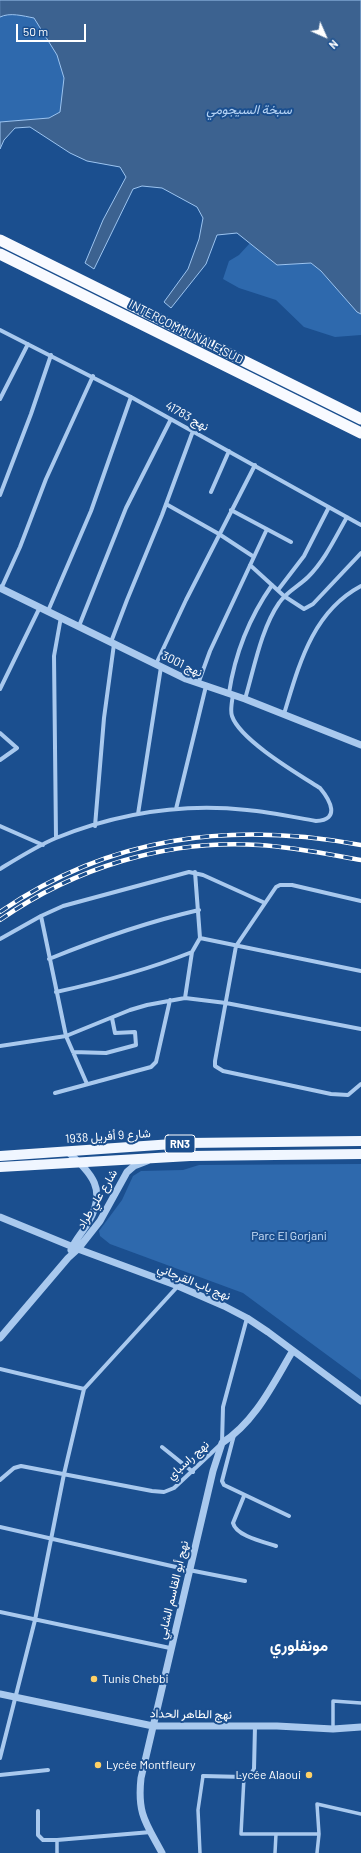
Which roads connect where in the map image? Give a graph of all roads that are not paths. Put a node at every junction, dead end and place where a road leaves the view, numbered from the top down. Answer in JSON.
{"nodes":[{"id":1,"x":0,"y":240,"type":"edge"},
{"id":2,"x":0,"y":254,"type":"edge"},
{"id":3,"x":0,"y":330,"type":"edge"},
{"id":4,"x":28,"y":344,"type":"junction"},
{"id":5,"x":51,"y":355,"type":"junction"},
{"id":6,"x":92,"y":376,"type":"junction"},
{"id":7,"x":131,"y":397,"type":"junction"},
{"id":8,"x":0,"y":399,"type":"edge"},
{"id":9,"x":171,"y":419,"type":"junction"},
{"id":10,"x":361,"y":419,"type":"edge"},
{"id":11,"x":193,"y":431,"type":"junction"},
{"id":12,"x":361,"y":434,"type":"edge"},
{"id":13,"x":229,"y":451,"type":"junction"},
{"id":14,"x":255,"y":465,"type":"junction"},
{"id":15,"x":211,"y":492,"type":"dead end"},
{"id":16,"x":0,"y":495,"type":"edge"},
{"id":17,"x":166,"y":504,"type":"junction"},
{"id":18,"x":329,"y":507,"type":"junction"},
{"id":19,"x":231,"y":510,"type":"junction"},
{"id":20,"x":347,"y":517,"type":"junction"},
{"id":21,"x":361,"y":525,"type":"edge"},
{"id":22,"x":267,"y":530,"type":"junction"},
{"id":23,"x":219,"y":534,"type":"junction"},
{"id":24,"x":291,"y":542,"type":"dead end"},
{"id":25,"x":361,"y":553,"type":"edge"},
{"id":26,"x":254,"y":557,"type":"junction"},
{"id":27,"x":250,"y":565,"type":"junction"},
{"id":28,"x":272,"y":585,"type":"junction"},
{"id":29,"x":361,"y":586,"type":"edge"},
{"id":30,"x":0,"y":589,"type":"edge"},
{"id":31,"x":278,"y":590,"type":"junction"},
{"id":32,"x":284,"y":596,"type":"junction"},
{"id":33,"x":40,"y":607,"type":"junction"},
{"id":34,"x":48,"y":611,"type":"junction"},
{"id":35,"x":62,"y":617,"type":"junction"},
{"id":36,"x":79,"y":626,"type":"junction"},
{"id":37,"x":113,"y":643,"type":"junction"},
{"id":38,"x":159,"y":665,"type":"junction"},
{"id":39,"x":198,"y":684,"type":"junction"},
{"id":40,"x":206,"y":686,"type":"junction"},
{"id":41,"x":0,"y":689,"type":"edge"},
{"id":42,"x":231,"y":694,"type":"junction"},
{"id":43,"x":245,"y":699,"type":"junction"},
{"id":44,"x":284,"y":714,"type":"junction"},
{"id":45,"x":0,"y":733,"type":"edge"},
{"id":46,"x":361,"y":744,"type":"edge"},
{"id":47,"x":0,"y":760,"type":"edge"},
{"id":48,"x":176,"y":808,"type":"junction"},
{"id":49,"x":138,"y":814,"type":"junction"},
{"id":50,"x":0,"y":826,"type":"edge"},
{"id":51,"x":95,"y":826,"type":"junction"},
{"id":52,"x":56,"y":838,"type":"junction"},
{"id":53,"x":43,"y":845,"type":"junction"},
{"id":54,"x":0,"y":869,"type":"edge"},
{"id":55,"x":195,"y":872,"type":"junction"},
{"id":56,"x":361,"y":901,"type":"edge"},
{"id":57,"x":265,"y":903,"type":"junction"},
{"id":58,"x":199,"y":910,"type":"junction"},
{"id":59,"x":41,"y":916,"type":"junction"},
{"id":60,"x":200,"y":938,"type":"junction"},
{"id":61,"x":0,"y":939,"type":"edge"},
{"id":62,"x":236,"y":946,"type":"junction"},
{"id":63,"x":192,"y":952,"type":"junction"},
{"id":64,"x":49,"y":959,"type":"junction"},
{"id":65,"x":361,"y":971,"type":"edge"},
{"id":66,"x":56,"y":992,"type":"junction"},
{"id":67,"x":186,"y":998,"type":"junction"},
{"id":68,"x":170,"y":1000,"type":"junction"},
{"id":69,"x":226,"y":1003,"type":"junction"},
{"id":70,"x":112,"y":1018,"type":"junction"},
{"id":71,"x":361,"y":1029,"type":"edge"},
{"id":72,"x":66,"y":1036,"type":"junction"},
{"id":73,"x":0,"y":1046,"type":"edge"},
{"id":74,"x":73,"y":1052,"type":"junction"},
{"id":75,"x":87,"y":1084,"type":"junction"},
{"id":76,"x":361,"y":1084,"type":"edge"},
{"id":77,"x":55,"y":1093,"type":"dead end"},
{"id":78,"x":361,"y":1141,"type":"edge"},
{"id":79,"x":68,"y":1152,"type":"junction"},
{"id":80,"x":361,"y":1154,"type":"edge"},
{"id":81,"x":0,"y":1156,"type":"edge"},
{"id":82,"x":151,"y":1159,"type":"junction"},
{"id":83,"x":78,"y":1162,"type":"junction"},
{"id":84,"x":0,"y":1167,"type":"edge"},
{"id":85,"x":0,"y":1217,"type":"edge"},
{"id":86,"x":75,"y":1248,"type":"junction"},
{"id":87,"x":178,"y":1286,"type":"junction"},
{"id":88,"x":247,"y":1318,"type":"junction"},
{"id":89,"x":0,"y":1338,"type":"edge"},
{"id":90,"x":292,"y":1352,"type":"junction"},
{"id":91,"x":0,"y":1369,"type":"edge"},
{"id":92,"x":84,"y":1389,"type":"junction"},
{"id":93,"x":361,"y":1402,"type":"edge"},
{"id":94,"x":234,"y":1435,"type":"junction"},
{"id":95,"x":222,"y":1443,"type":"junction"},
{"id":96,"x":162,"y":1447,"type":"dead end"},
{"id":97,"x":193,"y":1472,"type":"junction"},
{"id":98,"x":64,"y":1474,"type":"junction"},
{"id":99,"x":0,"y":1480,"type":"edge"},
{"id":100,"x":244,"y":1496,"type":"junction"},
{"id":101,"x":289,"y":1516,"type":"dead end"},
{"id":102,"x":0,"y":1527,"type":"edge"},
{"id":103,"x":53,"y":1539,"type":"junction"},
{"id":104,"x":276,"y":1546,"type":"dead end"},
{"id":105,"x":189,"y":1570,"type":"junction"},
{"id":106,"x":245,"y":1581,"type":"dead end"},
{"id":107,"x":0,"y":1612,"type":"edge"},
{"id":108,"x":35,"y":1620,"type":"junction"},
{"id":109,"x":170,"y":1648,"type":"junction"},
{"id":110,"x":0,"y":1694,"type":"edge"},
{"id":111,"x":15,"y":1697,"type":"junction"},
{"id":112,"x":361,"y":1703,"type":"edge"},
{"id":113,"x":152,"y":1726,"type":"junction"},
{"id":114,"x":255,"y":1726,"type":"junction"},
{"id":115,"x":361,"y":1727,"type":"edge"},
{"id":116,"x":333,"y":1729,"type":"junction"},
{"id":117,"x":0,"y":1758,"type":"edge"},
{"id":118,"x":48,"y":1770,"type":"dead end"},
{"id":119,"x":0,"y":1775,"type":"edge"},
{"id":120,"x":204,"y":1776,"type":"joint"},
{"id":121,"x":244,"y":1777,"type":"junction"},
{"id":122,"x":38,"y":1811,"type":"dead end"},
{"id":123,"x":361,"y":1814,"type":"edge"},
{"id":124,"x":151,"y":1832,"type":"junction"},
{"id":125,"x":276,"y":1834,"type":"junction"},
{"id":126,"x":319,"y":1834,"type":"junction"},
{"id":127,"x":57,"y":1840,"type":"junction"},
{"id":128,"x":57,"y":1853,"type":"edge"},
{"id":129,"x":162,"y":1853,"type":"edge"},
{"id":130,"x":200,"y":1853,"type":"edge"},
{"id":131,"x":275,"y":1853,"type":"edge"},
{"id":132,"x":317,"y":1853,"type":"edge"}],
"edges":[{"from":1,"to":10,"type":"highway","name":"INTERCOMMUNALE SUD"},
{"from":2,"to":12,"type":"highway","name":"INTERCOMMUNALE SUD"},
{"from":3,"to":4,"type":"street","name":"نهج 41783"},
{"from":4,"to":5,"type":"street","name":"نهج 41783"},
{"from":4,"to":8,"type":"street"},
{"from":5,"to":6,"type":"street","name":"نهج 41783"},
{"from":5,"to":16,"type":"street"},
{"from":6,"to":7,"type":"street","name":"نهج 41783"},
{"from":6,"to":30,"type":"street"},
{"from":7,"to":9,"type":"street","name":"نهج 41783"},
{"from":7,"to":34,"type":"street"},
{"from":9,"to":11,"type":"street","name":"نهج 41783"},
{"from":9,"to":36,"type":"street"},
{"from":11,"to":13,"type":"street","name":"نهج 41783"},
{"from":11,"to":17,"type":"street"},
{"from":13,"to":14,"type":"street","name":"نهج 41783"},
{"from":13,"to":15,"type":"street"},
{"from":14,"to":18,"type":"street","name":"نهج 41783"},
{"from":14,"to":19,"type":"street"},
{"from":17,"to":23,"type":"street"},
{"from":17,"to":37,"type":"street"},
{"from":18,"to":20,"type":"street","name":"نهج 41783"},
{"from":18,"to":31,"type":"street"},
{"from":19,"to":22,"type":"street"},
{"from":19,"to":23,"type":"street"},
{"from":20,"to":21,"type":"street","name":"نهج 41783"},
{"from":20,"to":32,"type":"street"},
{"from":22,"to":24,"type":"street"},
{"from":22,"to":26,"type":"street"},
{"from":23,"to":26,"type":"street"},
{"from":23,"to":38,"type":"street"},
{"from":25,"to":32,"type":"street"},
{"from":26,"to":27,"type":"street"},
{"from":27,"to":28,"type":"street"},
{"from":27,"to":39,"type":"street"},
{"from":28,"to":31,"type":"street"},
{"from":28,"to":42,"type":"street"},
{"from":29,"to":44,"type":"street"},
{"from":30,"to":33,"type":"street","name":"نهج 3001"},
{"from":31,"to":32,"type":"street"},
{"from":32,"to":43,"type":"street"},
{"from":33,"to":34,"type":"street","name":"نهج 3001"},
{"from":33,"to":41,"type":"street"},
{"from":34,"to":35,"type":"street","name":"نهج 3001"},
{"from":35,"to":36,"type":"street","name":"نهج 3001"},
{"from":35,"to":52,"type":"street"},
{"from":36,"to":37,"type":"street","name":"نهج 3001"},
{"from":37,"to":38,"type":"street","name":"نهج 3001"},
{"from":37,"to":51,"type":"street"},
{"from":38,"to":39,"type":"street","name":"نهج 3001"},
{"from":38,"to":49,"type":"street"},
{"from":39,"to":40,"type":"street","name":"نهج 3001"},
{"from":40,"to":42,"type":"street","name":"نهج 3001"},
{"from":40,"to":48,"type":"street"},
{"from":42,"to":43,"type":"street","name":"نهج 3001"},
{"from":42,"to":48,"type":"street"},
{"from":43,"to":44,"type":"street","name":"نهج 3001"},
{"from":44,"to":46,"type":"street","name":"نهج 3001"},
{"from":45,"to":47,"type":"street"},
{"from":48,"to":49,"type":"street"},
{"from":49,"to":51,"type":"street"},
{"from":50,"to":53,"type":"street"},
{"from":51,"to":52,"type":"street"},
{"from":52,"to":53,"type":"street"},
{"from":53,"to":54,"type":"street"},
{"from":55,"to":57,"type":"street"},
{"from":55,"to":58,"type":"street"},
{"from":55,"to":59,"type":"street"},
{"from":56,"to":57,"type":"street"},
{"from":57,"to":62,"type":"street"},
{"from":58,"to":60,"type":"street"},
{"from":58,"to":64,"type":"street"},
{"from":59,"to":61,"type":"street"},
{"from":59,"to":64,"type":"street"},
{"from":60,"to":62,"type":"street"},
{"from":60,"to":63,"type":"street"},
{"from":62,"to":65,"type":"street"},
{"from":62,"to":69,"type":"street"},
{"from":63,"to":66,"type":"street"},
{"from":63,"to":67,"type":"street"},
{"from":64,"to":66,"type":"street"},
{"from":66,"to":72,"type":"street"},
{"from":67,"to":68,"type":"street"},
{"from":67,"to":69,"type":"street"},
{"from":68,"to":70,"type":"street"},
{"from":68,"to":75,"type":"street"},
{"from":69,"to":71,"type":"street"},
{"from":69,"to":76,"type":"street"},
{"from":70,"to":72,"type":"street"},
{"from":70,"to":74,"type":"street"},
{"from":72,"to":73,"type":"street"},
{"from":72,"to":74,"type":"street"},
{"from":74,"to":75,"type":"street"},
{"from":75,"to":77,"type":"street"},
{"from":78,"to":79,"type":"main road","name":"شارع 9 أفريل 1938","number":"RN3"},
{"from":79,"to":81,"type":"main road","name":"شارع 9 أفريل 1938","number":"RN3"},
{"from":79,"to":83,"type":"street"},
{"from":80,"to":82,"type":"main road","name":"شارع 9 أفريل 1938","number":"RN3"},
{"from":82,"to":83,"type":"main road","name":"شارع 9 أفريل 1938","number":"RN3"},
{"from":82,"to":86,"type":"street","name":"شارع علي طراد"},
{"from":83,"to":84,"type":"main road","name":"شارع 9 أفريل 1938","number":"RN3"},
{"from":83,"to":86,"type":"street","name":"شارع علي طراد"},
{"from":85,"to":86,"type":"street","name":"نهج باب القرجاني"},
{"from":86,"to":87,"type":"street","name":"نهج باب القرجاني"},
{"from":86,"to":89,"type":"street","name":"شارع علي طراد"},
{"from":87,"to":88,"type":"street","name":"نهج باب القرجاني"},
{"from":87,"to":92,"type":"street"},
{"from":88,"to":90,"type":"street","name":"نهج باب القرجاني"},
{"from":88,"to":95,"type":"street","name":"نهج راسباي"},
{"from":90,"to":93,"type":"street","name":"نهج باب القرجاني"},
{"from":90,"to":94,"type":"street"},
{"from":91,"to":92,"type":"street"},
{"from":92,"to":98,"type":"street"},
{"from":94,"to":95,"type":"street"},
{"from":94,"to":100,"type":"street"},
{"from":95,"to":97,"type":"street","name":"نهج راسباي"},
{"from":95,"to":105,"type":"street","name":"نهج أبو القاسم الشابي"},
{"from":96,"to":97,"type":"street"},
{"from":97,"to":98,"type":"street","name":"نهج راسباي"},
{"from":98,"to":99,"type":"street","name":"نهج راسباي"},
{"from":98,"to":103,"type":"street"},
{"from":100,"to":101,"type":"street"},
{"from":100,"to":104,"type":"street"},
{"from":102,"to":103,"type":"street"},
{"from":103,"to":105,"type":"street"},
{"from":103,"to":108,"type":"street"},
{"from":105,"to":106,"type":"street"},
{"from":105,"to":109,"type":"street","name":"نهج أبو القاسم الشابي"},
{"from":107,"to":108,"type":"street"},
{"from":108,"to":109,"type":"street"},
{"from":108,"to":111,"type":"street"},
{"from":109,"to":113,"type":"street","name":"نهج أبو القاسم الشابي"},
{"from":110,"to":111,"type":"street","name":"نهج الطاهر الحداد"},
{"from":111,"to":113,"type":"street","name":"نهج الطاهر الحداد"},
{"from":111,"to":117,"type":"street"},
{"from":112,"to":116,"type":"street"},
{"from":113,"to":114,"type":"street","name":"نهج الطاهر الحداد"},
{"from":113,"to":124,"type":"street","name":"نهج أبو القاسم الشابي"},
{"from":114,"to":116,"type":"street","name":"نهج الطاهر الحداد"},
{"from":114,"to":121,"type":"street"},
{"from":115,"to":116,"type":"street","name":"نهج الطاهر الحداد"},
{"from":118,"to":119,"type":"street"},
{"from":120,"to":121,"type":"street"},
{"from":120,"to":130,"type":"street"},
{"from":121,"to":125,"type":"street"},
{"from":122,"to":127,"type":"street"},
{"from":123,"to":126,"type":"street"},
{"from":124,"to":127,"type":"street"},
{"from":124,"to":129,"type":"street","name":"نهج أبو القاسم الشابي"},
{"from":125,"to":126,"type":"street"},
{"from":125,"to":131,"type":"street"},
{"from":126,"to":132,"type":"street"},
{"from":127,"to":128,"type":"street"}]}
